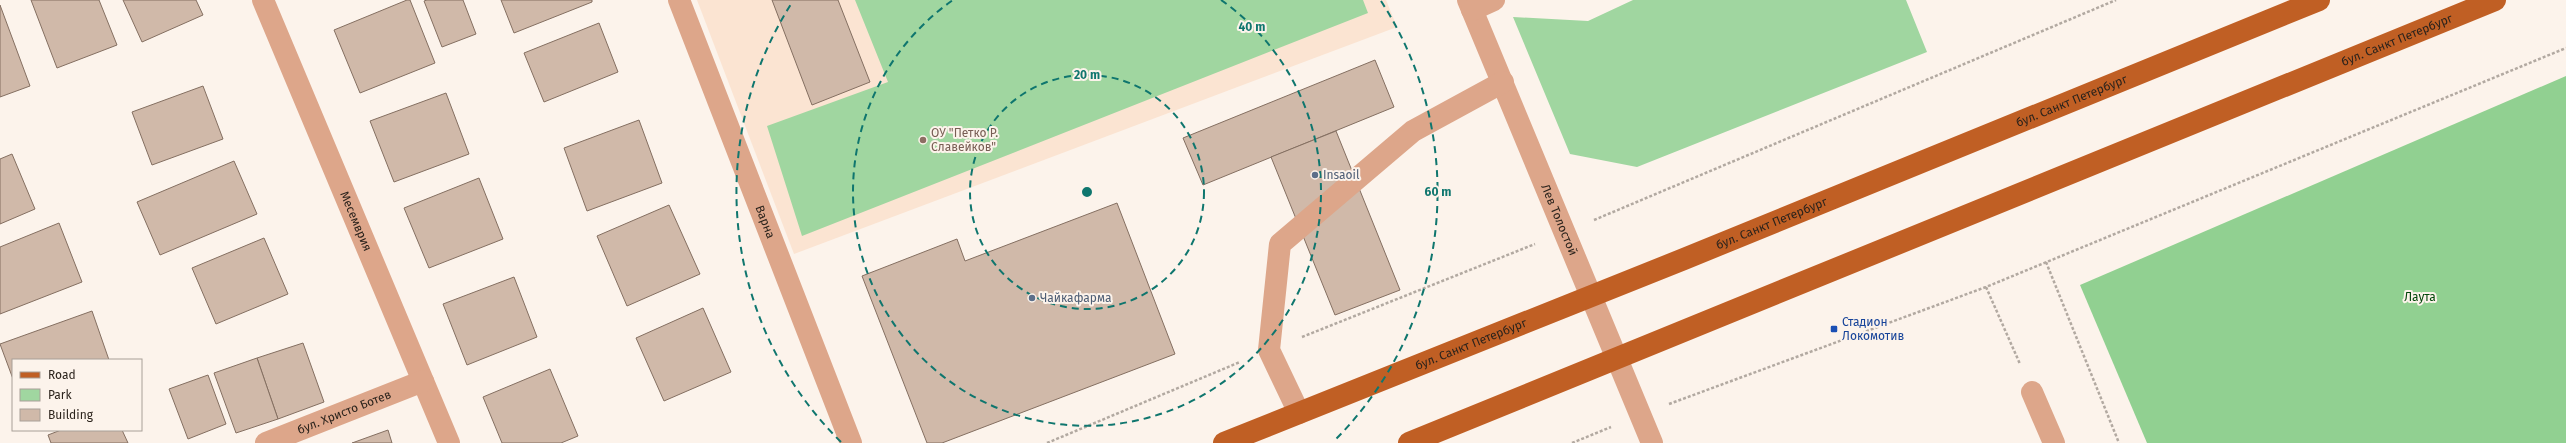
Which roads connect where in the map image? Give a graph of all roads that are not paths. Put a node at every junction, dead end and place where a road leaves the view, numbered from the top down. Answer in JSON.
{"nodes":[{"id":1,"x":263,"y":0,"type":"edge"},
{"id":2,"x":679,"y":0,"type":"edge"},
{"id":3,"x":1494,"y":0,"type":"edge"},
{"id":4,"x":2319,"y":0,"type":"edge"},
{"id":5,"x":2495,"y":0,"type":"edge"},
{"id":6,"x":1470,"y":5,"type":"edge"},
{"id":7,"x":1503,"y":82,"type":"junction"},
{"id":8,"x":1590,"y":297,"type":"junction"},
{"id":9,"x":1617,"y":358,"type":"junction"},
{"id":10,"x":423,"y":381,"type":"junction"},
{"id":11,"x":2032,"y":392,"type":"road end"},
{"id":12,"x":1299,"y":413,"type":"junction"},
{"id":13,"x":266,"y":443,"type":"edge"},
{"id":14,"x":449,"y":443,"type":"edge"},
{"id":15,"x":851,"y":443,"type":"edge"},
{"id":16,"x":1224,"y":443,"type":"edge"},
{"id":17,"x":1409,"y":443,"type":"edge"},
{"id":18,"x":1652,"y":443,"type":"edge"},
{"id":19,"x":2054,"y":443,"type":"edge"}],
"edges":[{"from":1,"to":10,"type":"street","name":"Месемврия"},
{"from":2,"to":15,"type":"street","name":"Варна"},
{"from":3,"to":6,"type":"street"},
{"from":4,"to":8,"type":"main road","name":"бул. Санкт Петербург"},
{"from":5,"to":9,"type":"main road","name":"бул. Санкт Петербург"},
{"from":6,"to":7,"type":"street","name":"Лев Толостой"},
{"from":7,"to":8,"type":"street","name":"Лев Толостой"},
{"from":7,"to":12,"type":"street"},
{"from":8,"to":9,"type":"street","name":"Лев Толостой"},
{"from":8,"to":12,"type":"main road","name":"бул. Санкт Петербург"},
{"from":9,"to":17,"type":"main road","name":"бул. Санкт Петербург"},
{"from":9,"to":18,"type":"street","name":"Лев Толостой"},
{"from":10,"to":13,"type":"street","name":"бул. Христо Ботев"},
{"from":10,"to":14,"type":"street","name":"Месемврия"},
{"from":11,"to":19,"type":"street"},
{"from":12,"to":16,"type":"main road","name":"бул. Санкт Петербург"}]}
